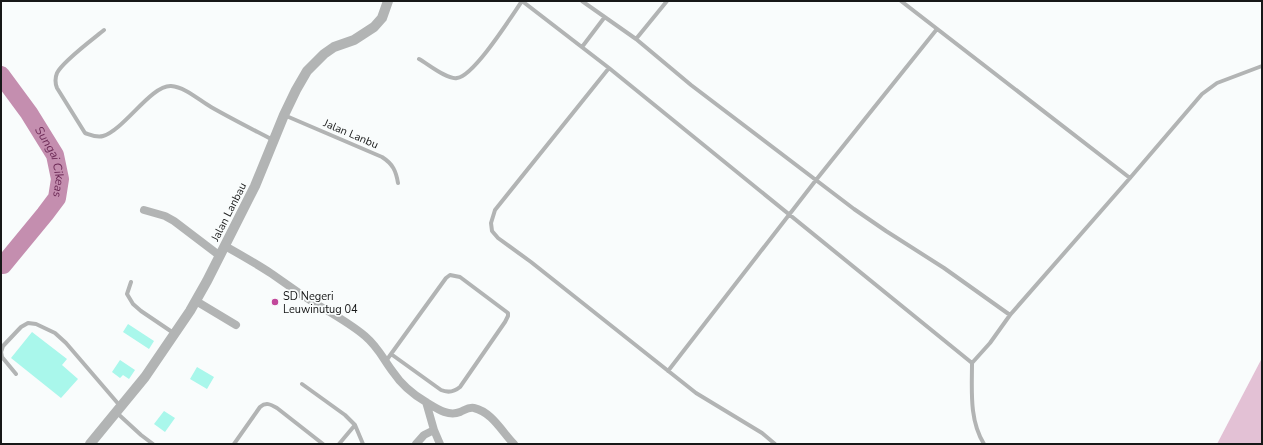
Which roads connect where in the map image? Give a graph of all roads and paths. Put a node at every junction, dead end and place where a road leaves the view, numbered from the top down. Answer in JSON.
{"nodes":[{"id":1,"x":388,"y":1,"type":"edge"},
{"id":2,"x":522,"y":1,"type":"edge"},
{"id":3,"x":582,"y":1,"type":"edge"},
{"id":4,"x":667,"y":1,"type":"edge"},
{"id":5,"x":901,"y":1,"type":"edge"},
{"id":6,"x":604,"y":18,"type":"junction"},
{"id":7,"x":938,"y":29,"type":"junction"},
{"id":8,"x":104,"y":30,"type":"dead end"},
{"id":9,"x":636,"y":39,"type":"junction"},
{"id":10,"x":582,"y":47,"type":"junction"},
{"id":11,"x":419,"y":59,"type":"dead end"},
{"id":12,"x":1262,"y":66,"type":"edge"},
{"id":13,"x":609,"y":68,"type":"junction"},
{"id":14,"x":284,"y":115,"type":"junction"},
{"id":15,"x":274,"y":140,"type":"junction"},
{"id":16,"x":1130,"y":178,"type":"junction"},
{"id":17,"x":816,"y":180,"type":"junction"},
{"id":18,"x":398,"y":183,"type":"dead end"},
{"id":19,"x":144,"y":210,"type":"dead end"},
{"id":20,"x":790,"y":214,"type":"junction"},
{"id":21,"x":225,"y":246,"type":"junction"},
{"id":22,"x":220,"y":256,"type":"junction"},
{"id":23,"x":131,"y":282,"type":"dead end"},
{"id":24,"x":196,"y":301,"type":"junction"},
{"id":25,"x":1010,"y":315,"type":"junction"},
{"id":26,"x":236,"y":325,"type":"dead end"},
{"id":27,"x":175,"y":334,"type":"junction"},
{"id":28,"x":391,"y":354,"type":"junction"},
{"id":29,"x":386,"y":361,"type":"junction"},
{"id":30,"x":972,"y":362,"type":"junction"},
{"id":31,"x":668,"y":371,"type":"junction"},
{"id":32,"x":16,"y":374,"type":"dead end"},
{"id":33,"x":302,"y":384,"type":"dead end"},
{"id":34,"x":426,"y":402,"type":"junction"},
{"id":35,"x":119,"y":410,"type":"junction"},
{"id":36,"x":355,"y":424,"type":"junction"},
{"id":37,"x":434,"y":430,"type":"junction"},
{"id":38,"x":90,"y":444,"type":"edge"},
{"id":39,"x":153,"y":444,"type":"edge"},
{"id":40,"x":234,"y":444,"type":"edge"},
{"id":41,"x":323,"y":444,"type":"edge"},
{"id":42,"x":339,"y":444,"type":"edge"},
{"id":43,"x":363,"y":444,"type":"edge"},
{"id":44,"x":416,"y":444,"type":"edge"},
{"id":45,"x":440,"y":444,"type":"edge"},
{"id":46,"x":514,"y":444,"type":"edge"},
{"id":47,"x":775,"y":444,"type":"edge"},
{"id":48,"x":984,"y":444,"type":"edge"}],
"edges":[{"from":1,"to":14,"type":"street","name":"Jalan Lanbau"},
{"from":2,"to":10,"type":"lane"},
{"from":2,"to":11,"type":"lane"},
{"from":3,"to":6,"type":"lane"},
{"from":4,"to":9,"type":"lane"},
{"from":5,"to":7,"type":"lane"},
{"from":6,"to":9,"type":"lane"},
{"from":6,"to":10,"type":"lane"},
{"from":7,"to":16,"type":"lane"},
{"from":7,"to":17,"type":"lane"},
{"from":8,"to":15,"type":"lane"},
{"from":9,"to":17,"type":"lane"},
{"from":10,"to":13,"type":"lane"},
{"from":12,"to":16,"type":"lane"},
{"from":13,"to":20,"type":"lane"},
{"from":13,"to":31,"type":"lane"},
{"from":14,"to":15,"type":"street","name":"Jalan Lanbau"},
{"from":14,"to":18,"type":"lane","name":"Jalan Lanbu"},
{"from":15,"to":21,"type":"street","name":"Jalan Lanbau"},
{"from":16,"to":25,"type":"lane"},
{"from":17,"to":20,"type":"lane"},
{"from":17,"to":25,"type":"lane"},
{"from":19,"to":22,"type":"street"},
{"from":20,"to":30,"type":"lane"},
{"from":20,"to":31,"type":"lane"},
{"from":21,"to":22,"type":"street","name":"Jalan Lanbau"},
{"from":21,"to":29,"type":"street"},
{"from":22,"to":24,"type":"street","name":"Jalan Lanbau"},
{"from":23,"to":27,"type":"lane"},
{"from":24,"to":26,"type":"street"},
{"from":24,"to":27,"type":"street","name":"Jalan Lanbau"},
{"from":25,"to":30,"type":"lane"},
{"from":27,"to":35,"type":"street","name":"Jalan Lanbau"},
{"from":28,"to":28,"type":"lane"},
{"from":28,"to":29,"type":"lane"},
{"from":29,"to":34,"type":"street"},
{"from":30,"to":48,"type":"lane"},
{"from":31,"to":47,"type":"lane"},
{"from":32,"to":35,"type":"lane"},
{"from":33,"to":36,"type":"lane"},
{"from":34,"to":37,"type":"street"},
{"from":34,"to":46,"type":"street"},
{"from":35,"to":38,"type":"street","name":"Jalan Lanbau"},
{"from":35,"to":39,"type":"lane"},
{"from":36,"to":42,"type":"lane"},
{"from":36,"to":43,"type":"lane"},
{"from":37,"to":44,"type":"street"},
{"from":37,"to":45,"type":"street"},
{"from":40,"to":41,"type":"lane"}]}
